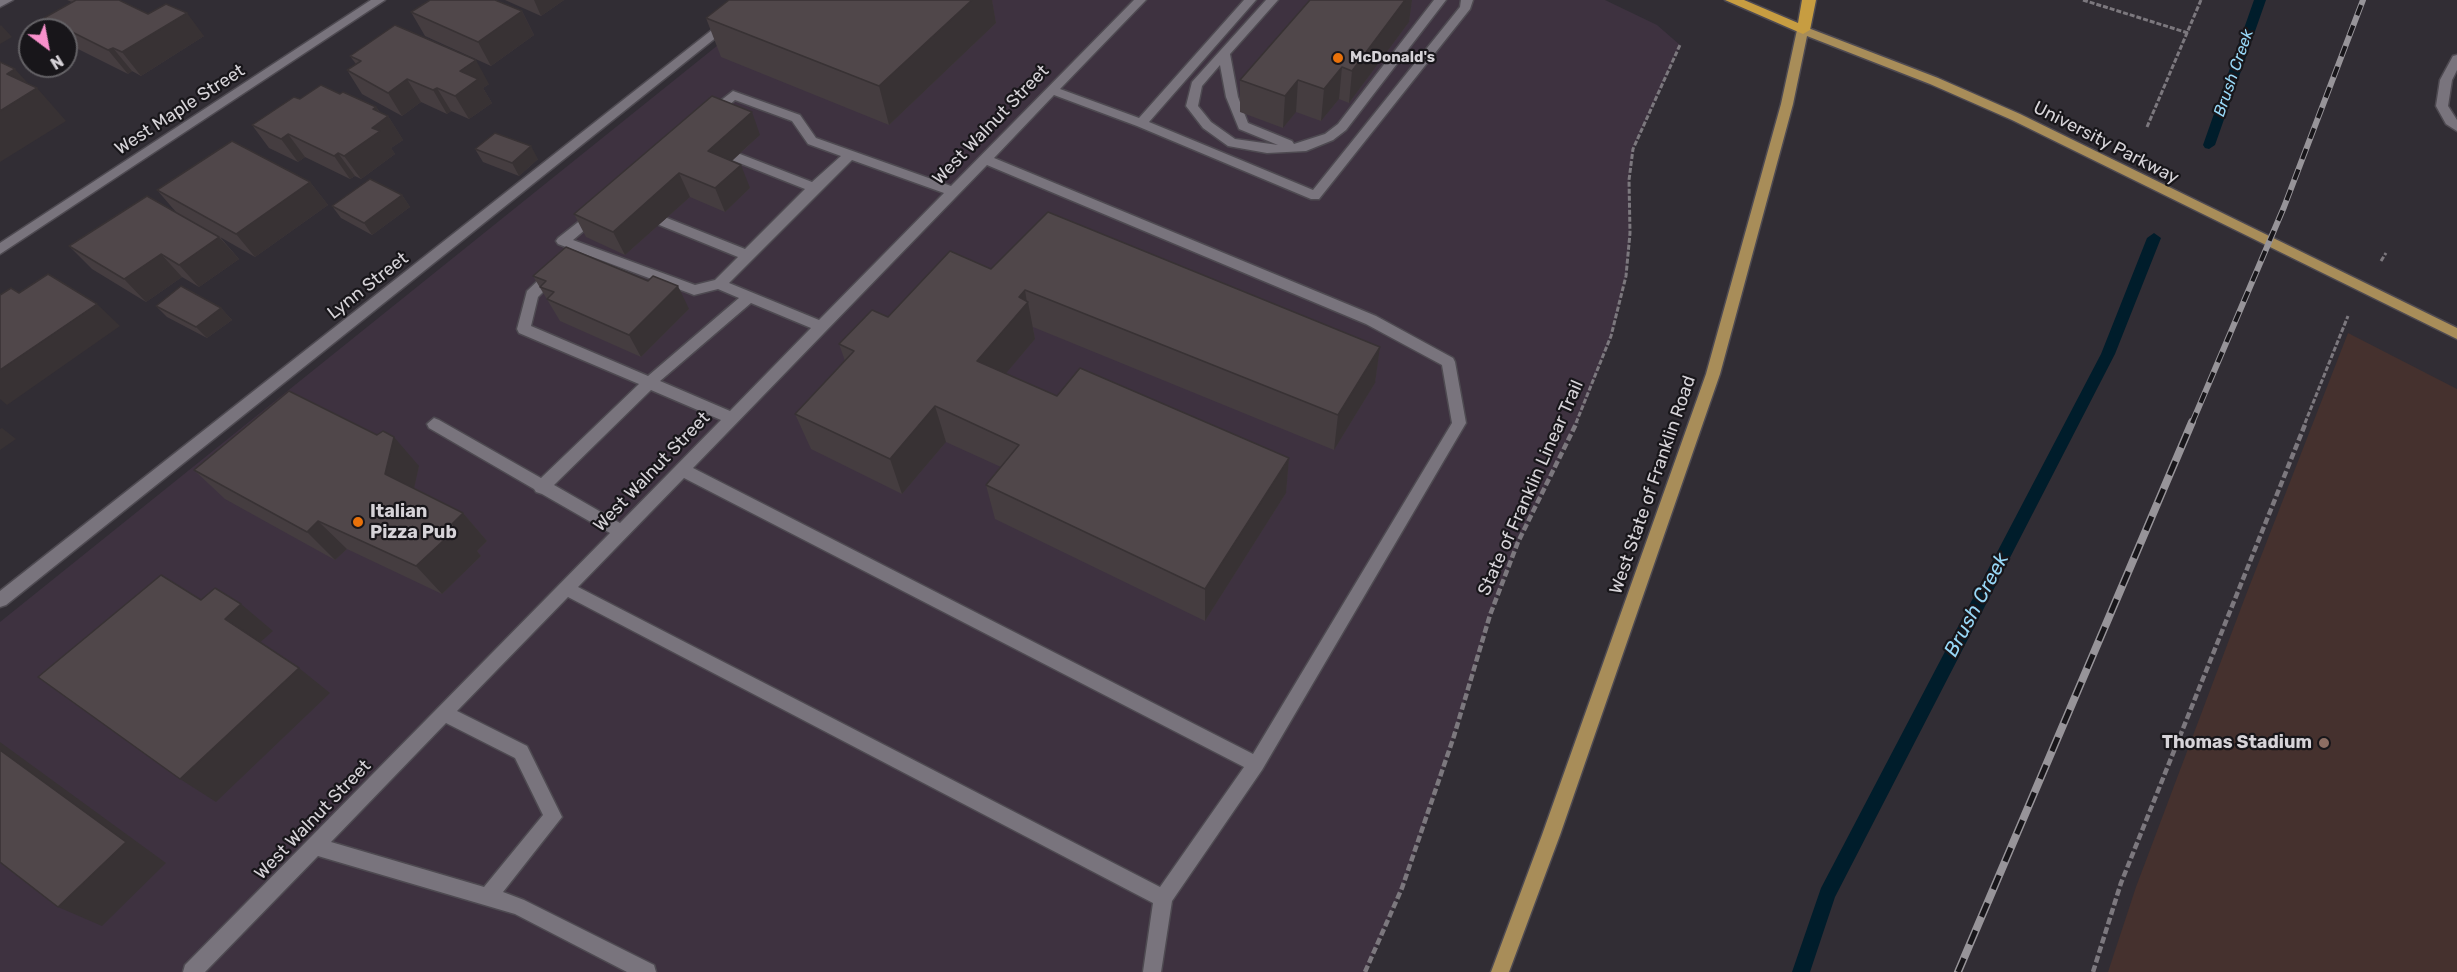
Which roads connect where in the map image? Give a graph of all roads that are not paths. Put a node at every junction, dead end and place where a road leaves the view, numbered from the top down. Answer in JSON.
{"nodes":[{"id":1,"x":7,"y":0,"type":"edge"},
{"id":2,"x":380,"y":0,"type":"edge"},
{"id":3,"x":757,"y":0,"type":"edge"},
{"id":4,"x":1140,"y":0,"type":"edge"},
{"id":5,"x":1250,"y":0,"type":"edge"},
{"id":6,"x":1272,"y":0,"type":"edge"},
{"id":7,"x":1440,"y":0,"type":"edge"},
{"id":8,"x":1467,"y":0,"type":"edge"},
{"id":9,"x":1732,"y":0,"type":"edge"},
{"id":10,"x":1809,"y":0,"type":"edge"},
{"id":11,"x":0,"y":4,"type":"edge"},
{"id":12,"x":1803,"y":30,"type":"junction"},
{"id":13,"x":1224,"y":54,"type":"junction"},
{"id":14,"x":2457,"y":59,"type":"edge"},
{"id":15,"x":1052,"y":90,"type":"junction"},
{"id":16,"x":701,"y":123,"type":"edge"},
{"id":17,"x":1141,"y":123,"type":"junction"},
{"id":18,"x":2457,"y":128,"type":"edge"},
{"id":19,"x":1302,"y":148,"type":"junction"},
{"id":20,"x":850,"y":155,"type":"junction"},
{"id":21,"x":736,"y":157,"type":"dead end"},
{"id":22,"x":985,"y":159,"type":"junction"},
{"id":23,"x":814,"y":188,"type":"junction"},
{"id":24,"x":953,"y":192,"type":"junction"},
{"id":25,"x":609,"y":201,"type":"edge"},
{"id":26,"x":662,"y":221,"type":"dead end"},
{"id":27,"x":0,"y":249,"type":"edge"},
{"id":28,"x":572,"y":255,"type":"junction"},
{"id":29,"x":747,"y":255,"type":"junction"},
{"id":30,"x":719,"y":284,"type":"junction"},
{"id":31,"x":750,"y":296,"type":"junction"},
{"id":32,"x":820,"y":326,"type":"junction"},
{"id":33,"x":2457,"y":334,"type":"edge"},
{"id":34,"x":649,"y":383,"type":"junction"},
{"id":35,"x":732,"y":418,"type":"junction"},
{"id":36,"x":434,"y":424,"type":"dead end"},
{"id":37,"x":682,"y":470,"type":"junction"},
{"id":38,"x":541,"y":488,"type":"junction"},
{"id":39,"x":622,"y":532,"type":"junction"},
{"id":40,"x":566,"y":588,"type":"junction"},
{"id":41,"x":0,"y":600,"type":"edge"},
{"id":42,"x":444,"y":713,"type":"junction"},
{"id":43,"x":1256,"y":764,"type":"junction"},
{"id":44,"x":315,"y":846,"type":"junction"},
{"id":45,"x":487,"y":897,"type":"junction"},
{"id":46,"x":1163,"y":898,"type":"junction"},
{"id":47,"x":192,"y":972,"type":"edge"},
{"id":48,"x":647,"y":972,"type":"edge"},
{"id":49,"x":1152,"y":972,"type":"edge"},
{"id":50,"x":1500,"y":972,"type":"edge"}],
"edges":[{"from":1,"to":11,"type":"street"},
{"from":2,"to":27,"type":"street","name":"West Maple Street"},
{"from":3,"to":41,"type":"street","name":"Lynn Street"},
{"from":4,"to":15,"type":"street","name":"West Walnut Street"},
{"from":5,"to":17,"type":"street"},
{"from":6,"to":13,"type":"street"},
{"from":7,"to":19,"type":"street"},
{"from":8,"to":17,"type":"street"},
{"from":9,"to":12,"type":"highway","name":"University Parkway"},
{"from":10,"to":12,"type":"highway","name":"West State of Franklin Road"},
{"from":12,"to":33,"type":"main road","name":"University Parkway"},
{"from":12,"to":50,"type":"main road","name":"West State of Franklin Road"},
{"from":13,"to":19,"type":"street"},
{"from":13,"to":19,"type":"street"},
{"from":14,"to":18,"type":"street"},
{"from":15,"to":17,"type":"street"},
{"from":15,"to":22,"type":"street","name":"West Walnut Street"},
{"from":16,"to":20,"type":"street"},
{"from":20,"to":23,"type":"street"},
{"from":20,"to":24,"type":"street"},
{"from":21,"to":23,"type":"street"},
{"from":22,"to":24,"type":"street","name":"West Walnut Street"},
{"from":22,"to":43,"type":"street"},
{"from":23,"to":29,"type":"street"},
{"from":24,"to":32,"type":"street","name":"West Walnut Street"},
{"from":25,"to":28,"type":"street"},
{"from":26,"to":29,"type":"street"},
{"from":28,"to":30,"type":"street"},
{"from":28,"to":34,"type":"street"},
{"from":29,"to":30,"type":"street"},
{"from":30,"to":31,"type":"street"},
{"from":31,"to":32,"type":"street"},
{"from":31,"to":34,"type":"street"},
{"from":32,"to":35,"type":"street","name":"West Walnut Street"},
{"from":34,"to":35,"type":"street"},
{"from":34,"to":38,"type":"street"},
{"from":35,"to":37,"type":"street","name":"West Walnut Street"},
{"from":36,"to":38,"type":"street"},
{"from":37,"to":39,"type":"street","name":"West Walnut Street"},
{"from":37,"to":43,"type":"street"},
{"from":38,"to":39,"type":"street"},
{"from":39,"to":40,"type":"street","name":"West Walnut Street"},
{"from":40,"to":42,"type":"street","name":"West Walnut Street"},
{"from":40,"to":46,"type":"street"},
{"from":42,"to":44,"type":"street","name":"West Walnut Street"},
{"from":42,"to":45,"type":"street"},
{"from":43,"to":46,"type":"street"},
{"from":44,"to":45,"type":"street"},
{"from":44,"to":47,"type":"street","name":"West Walnut Street"},
{"from":45,"to":48,"type":"street"},
{"from":46,"to":49,"type":"street"}]}
